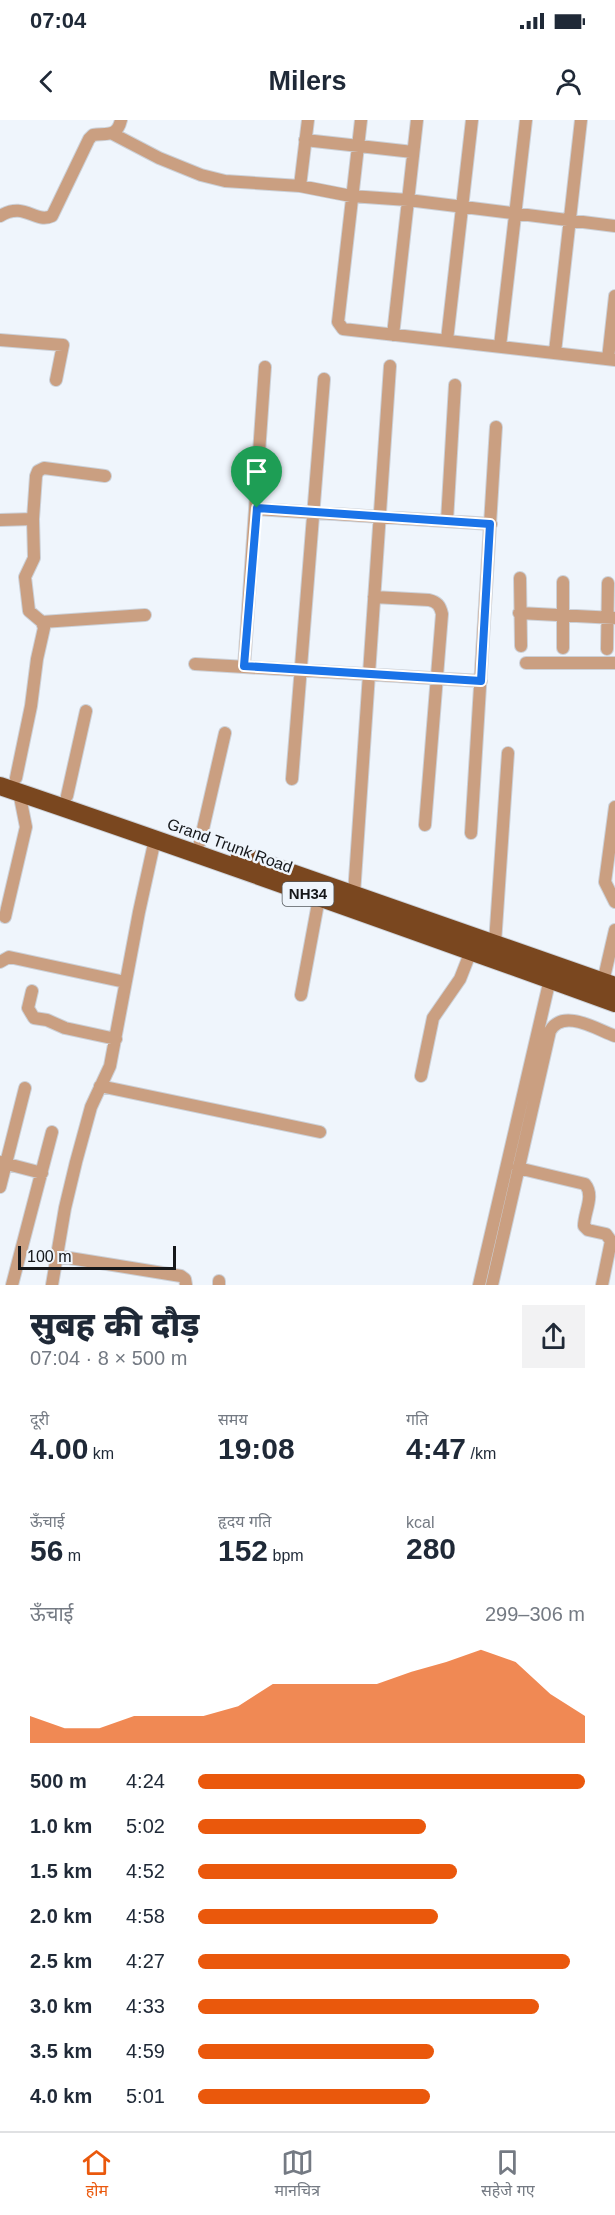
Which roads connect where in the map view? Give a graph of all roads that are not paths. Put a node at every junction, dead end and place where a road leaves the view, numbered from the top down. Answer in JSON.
{"nodes":[{"id":1,"x":121,"y":120,"type":"edge"},
{"id":2,"x":308,"y":120,"type":"edge"},
{"id":3,"x":361,"y":120,"type":"edge"},
{"id":4,"x":417,"y":120,"type":"edge"},
{"id":5,"x":472,"y":120,"type":"edge"},
{"id":6,"x":526,"y":120,"type":"edge"},
{"id":7,"x":581,"y":120,"type":"edge"},
{"id":8,"x":113,"y":134,"type":"junction"},
{"id":9,"x":305,"y":140,"type":"junction"},
{"id":10,"x":358,"y":146,"type":"junction"},
{"id":11,"x":413,"y":152,"type":"junction"},
{"id":12,"x":300,"y":186,"type":"junction"},
{"id":13,"x":351,"y":196,"type":"junction"},
{"id":14,"x":408,"y":200,"type":"junction"},
{"id":15,"x":461,"y":208,"type":"junction"},
{"id":16,"x":517,"y":215,"type":"junction"},
{"id":17,"x":0,"y":216,"type":"edge"},
{"id":18,"x":570,"y":220,"type":"junction"},
{"id":19,"x":615,"y":226,"type":"edge"},
{"id":20,"x":615,"y":296,"type":"edge"},
{"id":21,"x":393,"y":335,"type":"junction"},
{"id":22,"x":0,"y":340,"type":"edge"},
{"id":23,"x":447,"y":340,"type":"junction"},
{"id":24,"x":500,"y":346,"type":"junction"},
{"id":25,"x":555,"y":352,"type":"junction"},
{"id":26,"x":611,"y":359,"type":"edge"},
{"id":27,"x":390,"y":366,"type":"dead end"},
{"id":28,"x":265,"y":367,"type":"dead end"},
{"id":29,"x":324,"y":379,"type":"dead end"},
{"id":30,"x":56,"y":380,"type":"dead end"},
{"id":31,"x":455,"y":385,"type":"dead end"},
{"id":32,"x":496,"y":427,"type":"dead end"},
{"id":33,"x":105,"y":476,"type":"dead end"},
{"id":34,"x":257,"y":508,"type":"junction"},
{"id":35,"x":314,"y":511,"type":"junction"},
{"id":36,"x":380,"y":517,"type":"junction"},
{"id":37,"x":0,"y":519,"type":"edge"},
{"id":38,"x":33,"y":519,"type":"junction"},
{"id":39,"x":447,"y":521,"type":"junction"},
{"id":40,"x":490,"y":524,"type":"junction"},
{"id":41,"x":520,"y":578,"type":"dead end"},
{"id":42,"x":563,"y":582,"type":"dead end"},
{"id":43,"x":608,"y":583,"type":"dead end"},
{"id":44,"x":374,"y":597,"type":"junction"},
{"id":45,"x":519,"y":613,"type":"junction"},
{"id":46,"x":145,"y":615,"type":"dead end"},
{"id":47,"x":564,"y":615,"type":"junction"},
{"id":48,"x":612,"y":618,"type":"edge"},
{"id":49,"x":42,"y":622,"type":"junction"},
{"id":50,"x":521,"y":646,"type":"dead end"},
{"id":51,"x":563,"y":648,"type":"dead end"},
{"id":52,"x":607,"y":649,"type":"dead end"},
{"id":53,"x":526,"y":663,"type":"dead end"},
{"id":54,"x":615,"y":663,"type":"edge"},
{"id":55,"x":195,"y":664,"type":"dead end"},
{"id":56,"x":244,"y":666,"type":"junction"},
{"id":57,"x":300,"y":669,"type":"junction"},
{"id":58,"x":369,"y":673,"type":"junction"},
{"id":59,"x":435,"y":678,"type":"junction"},
{"id":60,"x":481,"y":681,"type":"junction"},
{"id":61,"x":86,"y":711,"type":"dead end"},
{"id":62,"x":225,"y":733,"type":"dead end"},
{"id":63,"x":508,"y":753,"type":"dead end"},
{"id":64,"x":292,"y":779,"type":"dead end"},
{"id":65,"x":9,"y":782,"type":"edge"},
{"id":66,"x":67,"y":796,"type":"junction"},
{"id":67,"x":615,"y":807,"type":"edge"},
{"id":68,"x":425,"y":825,"type":"dead end"},
{"id":69,"x":471,"y":833,"type":"dead end"},
{"id":70,"x":155,"y":839,"type":"junction"},
{"id":71,"x":200,"y":842,"type":"junction"},
{"id":72,"x":354,"y":894,"type":"junction"},
{"id":73,"x":319,"y":898,"type":"junction"},
{"id":74,"x":615,"y":902,"type":"edge"},
{"id":75,"x":5,"y":916,"type":"dead end"},
{"id":76,"x":615,"y":930,"type":"edge"},
{"id":77,"x":495,"y":943,"type":"junction"},
{"id":78,"x":471,"y":951,"type":"junction"},
{"id":79,"x":0,"y":962,"type":"edge"},
{"id":80,"x":550,"y":980,"type":"junction"},
{"id":81,"x":125,"y":982,"type":"junction"},
{"id":82,"x":609,"y":984,"type":"edge"},
{"id":83,"x":32,"y":991,"type":"dead end"},
{"id":84,"x":301,"y":995,"type":"dead end"},
{"id":85,"x":615,"y":1003,"type":"edge"},
{"id":86,"x":615,"y":1036,"type":"edge"},
{"id":87,"x":116,"y":1039,"type":"junction"},
{"id":88,"x":421,"y":1076,"type":"dead end"},
{"id":89,"x":100,"y":1086,"type":"junction"},
{"id":90,"x":25,"y":1088,"type":"dead end"},
{"id":91,"x":52,"y":1132,"type":"dead end"},
{"id":92,"x":320,"y":1132,"type":"dead end"},
{"id":93,"x":3,"y":1163,"type":"edge"},
{"id":94,"x":518,"y":1168,"type":"junction"},
{"id":95,"x":42,"y":1173,"type":"junction"},
{"id":96,"x":0,"y":1187,"type":"edge"},
{"id":97,"x":57,"y":1256,"type":"junction"},
{"id":98,"x":0,"y":1283,"type":"edge"},
{"id":99,"x":4,"y":1285,"type":"edge"},
{"id":100,"x":12,"y":1285,"type":"edge"},
{"id":101,"x":52,"y":1285,"type":"edge"},
{"id":102,"x":186,"y":1285,"type":"edge"},
{"id":103,"x":479,"y":1285,"type":"edge"},
{"id":104,"x":492,"y":1285,"type":"edge"},
{"id":105,"x":602,"y":1285,"type":"edge"}],
"edges":[{"from":1,"to":8,"type":"street"},
{"from":2,"to":9,"type":"street"},
{"from":3,"to":10,"type":"street"},
{"from":4,"to":11,"type":"street"},
{"from":5,"to":15,"type":"street"},
{"from":6,"to":16,"type":"street"},
{"from":7,"to":18,"type":"street"},
{"from":8,"to":12,"type":"street"},
{"from":8,"to":17,"type":"street"},
{"from":9,"to":10,"type":"street"},
{"from":9,"to":12,"type":"street"},
{"from":10,"to":11,"type":"street"},
{"from":10,"to":13,"type":"street"},
{"from":11,"to":14,"type":"street"},
{"from":12,"to":13,"type":"street"},
{"from":13,"to":14,"type":"street"},
{"from":13,"to":21,"type":"street"},
{"from":14,"to":15,"type":"street"},
{"from":14,"to":21,"type":"street"},
{"from":15,"to":16,"type":"street"},
{"from":15,"to":23,"type":"street"},
{"from":16,"to":18,"type":"street"},
{"from":16,"to":24,"type":"street"},
{"from":18,"to":19,"type":"street"},
{"from":18,"to":25,"type":"street"},
{"from":20,"to":26,"type":"street"},
{"from":21,"to":23,"type":"street"},
{"from":22,"to":30,"type":"street"},
{"from":23,"to":24,"type":"street"},
{"from":24,"to":25,"type":"street"},
{"from":25,"to":26,"type":"street"},
{"from":27,"to":36,"type":"street"},
{"from":28,"to":34,"type":"street"},
{"from":29,"to":35,"type":"street"},
{"from":31,"to":39,"type":"street"},
{"from":32,"to":40,"type":"street"},
{"from":33,"to":38,"type":"street"},
{"from":34,"to":35,"type":"street"},
{"from":34,"to":56,"type":"street"},
{"from":35,"to":36,"type":"street"},
{"from":35,"to":57,"type":"street"},
{"from":36,"to":39,"type":"street"},
{"from":36,"to":44,"type":"street"},
{"from":37,"to":38,"type":"street"},
{"from":38,"to":49,"type":"street"},
{"from":39,"to":40,"type":"street"},
{"from":40,"to":60,"type":"street"},
{"from":41,"to":45,"type":"street"},
{"from":42,"to":47,"type":"street"},
{"from":43,"to":48,"type":"street"},
{"from":44,"to":58,"type":"street"},
{"from":44,"to":59,"type":"street"},
{"from":45,"to":47,"type":"street"},
{"from":45,"to":50,"type":"street"},
{"from":46,"to":49,"type":"street"},
{"from":47,"to":48,"type":"street"},
{"from":47,"to":51,"type":"street"},
{"from":48,"to":52,"type":"street"},
{"from":49,"to":65,"type":"street"},
{"from":53,"to":54,"type":"street"},
{"from":55,"to":56,"type":"street"},
{"from":56,"to":57,"type":"street"},
{"from":57,"to":58,"type":"street"},
{"from":57,"to":64,"type":"street"},
{"from":58,"to":59,"type":"street"},
{"from":58,"to":72,"type":"street"},
{"from":59,"to":60,"type":"street"},
{"from":59,"to":68,"type":"street"},
{"from":60,"to":69,"type":"street"},
{"from":61,"to":66,"type":"street"},
{"from":62,"to":71,"type":"street"},
{"from":63,"to":77,"type":"street"},
{"from":65,"to":66,"type":"highway","name":"Grand Trunk Road","number":"NH34"},
{"from":65,"to":70,"type":"highway","name":"Grand Trunk Road","number":"NH34"},
{"from":65,"to":75,"type":"street"},
{"from":66,"to":71,"type":"highway","name":"Grand Trunk Road","number":"NH34"},
{"from":67,"to":74,"type":"street"},
{"from":70,"to":73,"type":"highway","name":"Grand Trunk Road","number":"NH34"},
{"from":70,"to":81,"type":"street"},
{"from":71,"to":72,"type":"highway","name":"Grand Trunk Road","number":"NH34"},
{"from":72,"to":77,"type":"highway","name":"Grand Trunk Road","number":"NH34"},
{"from":73,"to":78,"type":"highway","name":"Grand Trunk Road","number":"NH34"},
{"from":73,"to":84,"type":"street"},
{"from":76,"to":82,"type":"street"},
{"from":77,"to":82,"type":"highway","name":"Grand Trunk Road","number":"NH34"},
{"from":78,"to":80,"type":"highway","name":"Grand Trunk Road","number":"NH34"},
{"from":78,"to":88,"type":"street"},
{"from":79,"to":81,"type":"street"},
{"from":80,"to":85,"type":"highway","name":"Grand Trunk Road","number":"NH34"},
{"from":80,"to":103,"type":"street"},
{"from":81,"to":87,"type":"street"},
{"from":83,"to":87,"type":"street"},
{"from":86,"to":94,"type":"street"},
{"from":87,"to":89,"type":"street"},
{"from":89,"to":92,"type":"street"},
{"from":89,"to":97,"type":"street"},
{"from":90,"to":93,"type":"street"},
{"from":91,"to":95,"type":"street"},
{"from":93,"to":95,"type":"street"},
{"from":93,"to":96,"type":"street"},
{"from":94,"to":104,"type":"street"},
{"from":94,"to":105,"type":"street"},
{"from":95,"to":100,"type":"street"},
{"from":97,"to":101,"type":"street"},
{"from":97,"to":102,"type":"street"},
{"from":98,"to":99,"type":"street"}]}
